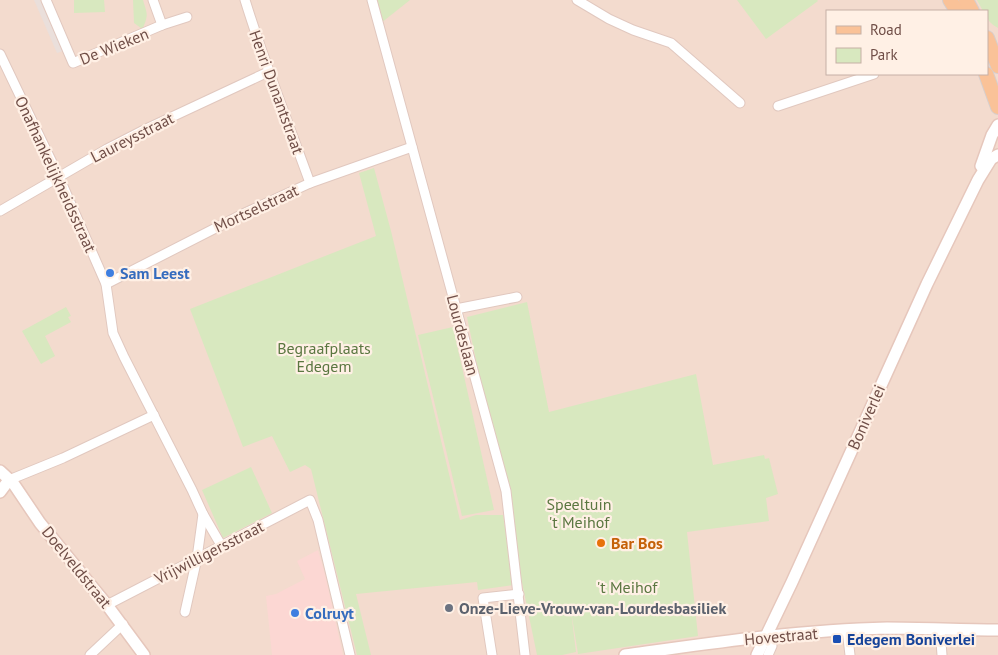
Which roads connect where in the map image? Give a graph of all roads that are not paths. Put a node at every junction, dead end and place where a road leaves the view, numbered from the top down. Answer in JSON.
{"nodes":[{"id":1,"x":46,"y":0,"type":"edge"},
{"id":2,"x":153,"y":0,"type":"edge"},
{"id":3,"x":245,"y":0,"type":"edge"},
{"id":4,"x":372,"y":0,"type":"edge"},
{"id":5,"x":577,"y":0,"type":"edge"},
{"id":6,"x":187,"y":17,"type":"dead end"},
{"id":7,"x":162,"y":25,"type":"junction"},
{"id":8,"x":991,"y":41,"type":"edge"},
{"id":9,"x":0,"y":54,"type":"edge"},
{"id":10,"x":998,"y":66,"type":"edge"},
{"id":11,"x":268,"y":72,"type":"junction"},
{"id":12,"x":871,"y":75,"type":"edge"},
{"id":13,"x":986,"y":75,"type":"edge"},
{"id":14,"x":740,"y":103,"type":"dead end"},
{"id":15,"x":778,"y":106,"type":"dead end"},
{"id":16,"x":998,"y":107,"type":"edge"},
{"id":17,"x":998,"y":125,"type":"edge"},
{"id":18,"x":412,"y":147,"type":"junction"},
{"id":19,"x":992,"y":147,"type":"edge"},
{"id":20,"x":998,"y":155,"type":"edge"},
{"id":21,"x":59,"y":176,"type":"junction"},
{"id":22,"x":978,"y":180,"type":"junction"},
{"id":23,"x":310,"y":183,"type":"junction"},
{"id":24,"x":0,"y":211,"type":"edge"},
{"id":25,"x":106,"y":284,"type":"junction"},
{"id":26,"x":518,"y":297,"type":"dead end"},
{"id":27,"x":456,"y":309,"type":"junction"},
{"id":28,"x":154,"y":415,"type":"junction"},
{"id":29,"x":3,"y":475,"type":"edge"},
{"id":30,"x":0,"y":492,"type":"edge"},
{"id":31,"x":202,"y":514,"type":"junction"},
{"id":32,"x":221,"y":545,"type":"junction"},
{"id":33,"x":197,"y":558,"type":"junction"},
{"id":34,"x":518,"y":594,"type":"junction"},
{"id":35,"x":107,"y":605,"type":"junction"},
{"id":36,"x":185,"y":612,"type":"dead end"},
{"id":37,"x":122,"y":624,"type":"junction"},
{"id":38,"x":940,"y":629,"type":"junction"},
{"id":39,"x":847,"y":630,"type":"junction"},
{"id":40,"x":998,"y":630,"type":"edge"},
{"id":41,"x":769,"y":641,"type":"junction"},
{"id":42,"x":90,"y":655,"type":"edge"},
{"id":43,"x":144,"y":655,"type":"edge"},
{"id":44,"x":350,"y":655,"type":"edge"},
{"id":45,"x":492,"y":655,"type":"edge"},
{"id":46,"x":525,"y":655,"type":"edge"},
{"id":47,"x":625,"y":655,"type":"edge"},
{"id":48,"x":757,"y":655,"type":"edge"},
{"id":49,"x":768,"y":655,"type":"edge"},
{"id":50,"x":850,"y":655,"type":"edge"},
{"id":51,"x":942,"y":655,"type":"edge"}],
"edges":[{"from":1,"to":7,"type":"street","name":"De Wieken"},
{"from":2,"to":7,"type":"street","name":"De Wieken"},
{"from":3,"to":11,"type":"street","name":"Henri Dunantstraat"},
{"from":4,"to":18,"type":"street","name":"Lourdeslaan"},
{"from":5,"to":14,"type":"street"},
{"from":6,"to":7,"type":"street","name":"De Wieken"},
{"from":8,"to":10,"type":"main road"},
{"from":9,"to":21,"type":"street","name":"Onafhankelijkheidsstraat"},
{"from":11,"to":21,"type":"street","name":"Laureysstraat"},
{"from":11,"to":23,"type":"street","name":"Henri Dunantstraat"},
{"from":12,"to":15,"type":"street"},
{"from":13,"to":16,"type":"main road"},
{"from":17,"to":19,"type":"main road","name":"Boniverlei"},
{"from":18,"to":23,"type":"street","name":"Mortselstraat"},
{"from":18,"to":27,"type":"street","name":"Lourdeslaan"},
{"from":19,"to":22,"type":"main road","name":"Boniverlei"},
{"from":20,"to":22,"type":"main road","name":"Boniverlei"},
{"from":21,"to":24,"type":"street","name":"Laureysstraat"},
{"from":21,"to":25,"type":"street","name":"Onafhankelijkheidsstraat"},
{"from":22,"to":41,"type":"main road","name":"Boniverlei"},
{"from":23,"to":25,"type":"street","name":"Mortselstraat"},
{"from":25,"to":28,"type":"street","name":"Onafhankelijkheidsstraat"},
{"from":26,"to":27,"type":"street"},
{"from":27,"to":34,"type":"street","name":"Lourdeslaan"},
{"from":28,"to":29,"type":"street"},
{"from":28,"to":31,"type":"street","name":"Onafhankelijkheidsstraat"},
{"from":29,"to":30,"type":"main road"},
{"from":29,"to":35,"type":"main road","name":"Doelveldstraat"},
{"from":31,"to":32,"type":"street","name":"Onafhankelijkheidsstraat"},
{"from":31,"to":33,"type":"street"},
{"from":32,"to":33,"type":"street","name":"Vrijwilligersstraat"},
{"from":32,"to":44,"type":"street","name":"Vrijwilligersstraat"},
{"from":33,"to":35,"type":"street","name":"Vrijwilligersstraat"},
{"from":33,"to":36,"type":"street"},
{"from":34,"to":45,"type":"street"},
{"from":34,"to":46,"type":"street","name":"Lourdeslaan"},
{"from":35,"to":37,"type":"main road","name":"Doelveldstraat"},
{"from":37,"to":42,"type":"street"},
{"from":37,"to":43,"type":"main road","name":"Doelveldstraat"},
{"from":38,"to":39,"type":"main road","name":"Hovestraat"},
{"from":38,"to":40,"type":"main road","name":"Hovestraat"},
{"from":38,"to":51,"type":"street"},
{"from":39,"to":41,"type":"main road","name":"Hovestraat"},
{"from":39,"to":50,"type":"street"},
{"from":41,"to":47,"type":"main road","name":"Hovestraat"},
{"from":41,"to":48,"type":"main road","name":"Boniverlei"},
{"from":41,"to":49,"type":"street","name":"Boniverlei"}]}
